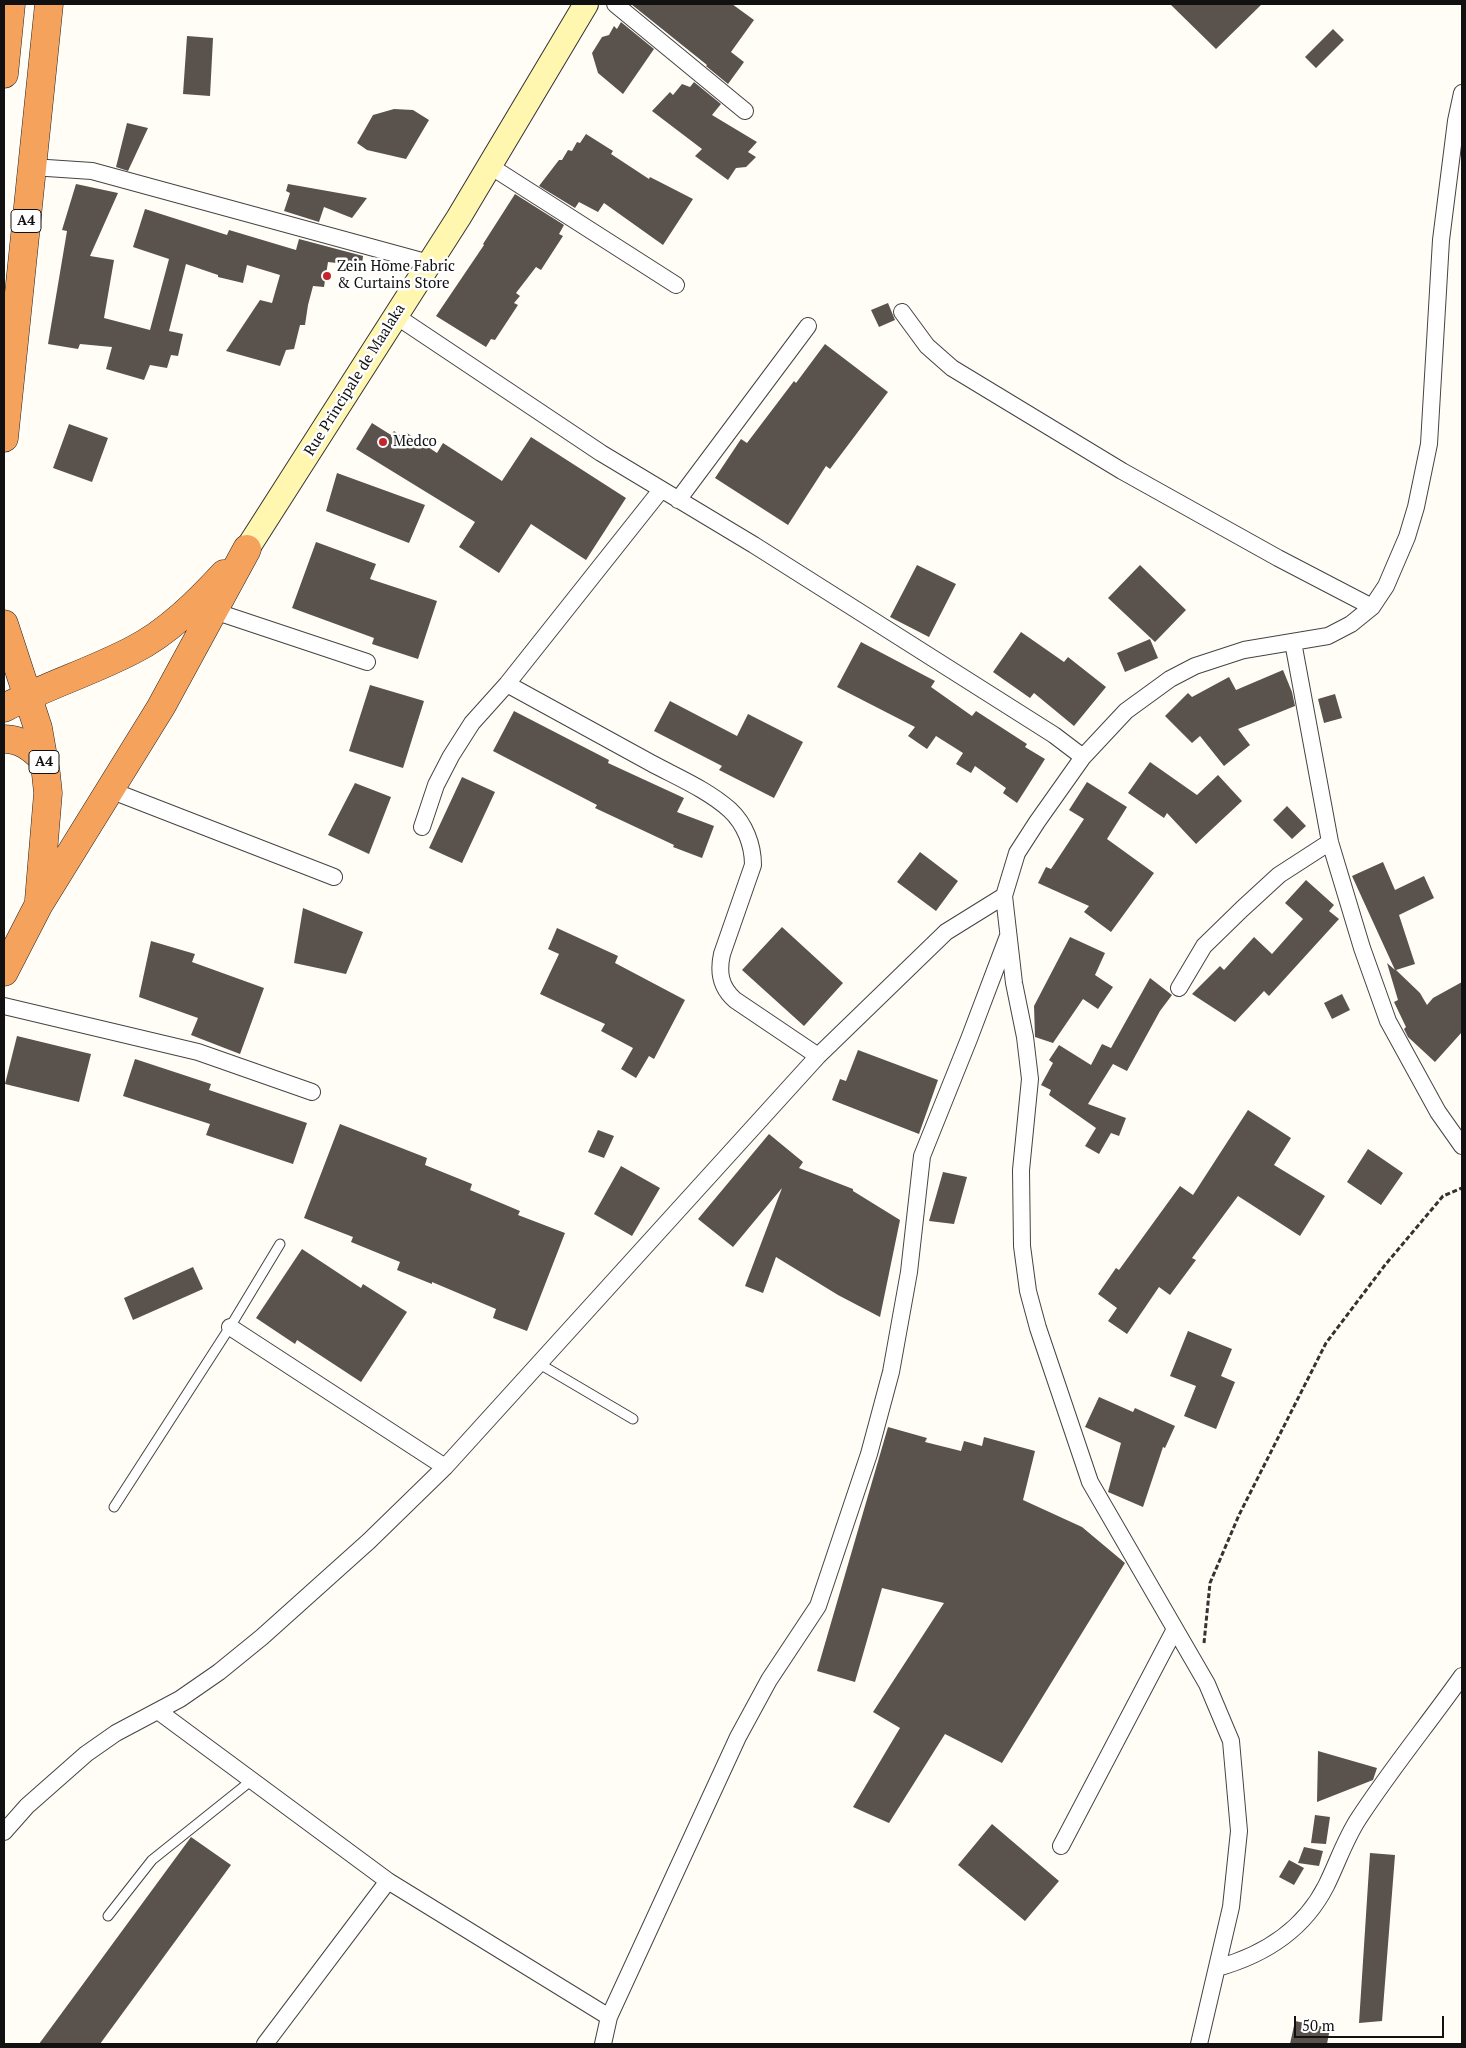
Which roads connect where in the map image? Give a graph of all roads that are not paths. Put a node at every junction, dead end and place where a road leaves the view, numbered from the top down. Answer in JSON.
{"nodes":[{"id":1,"x":11,"y":4,"type":"edge"},
{"id":2,"x":48,"y":4,"type":"edge"},
{"id":3,"x":586,"y":4,"type":"edge"},
{"id":4,"x":615,"y":4,"type":"edge"},
{"id":5,"x":4,"y":74,"type":"edge"},
{"id":6,"x":1462,"y":93,"type":"edge"},
{"id":7,"x":745,"y":111,"type":"dead end"},
{"id":8,"x":1459,"y":122,"type":"edge"},
{"id":9,"x":490,"y":166,"type":"junction"},
{"id":10,"x":32,"y":167,"type":"junction"},
{"id":11,"x":429,"y":263,"type":"junction"},
{"id":12,"x":676,"y":285,"type":"dead end"},
{"id":13,"x":902,"y":312,"type":"dead end"},
{"id":14,"x":396,"y":316,"type":"junction"},
{"id":15,"x":808,"y":326,"type":"dead end"},
{"id":16,"x":4,"y":438,"type":"edge"},
{"id":17,"x":661,"y":490,"type":"junction"},
{"id":18,"x":678,"y":500,"type":"junction"},
{"id":19,"x":247,"y":549,"type":"junction"},
{"id":20,"x":1372,"y":607,"type":"junction"},
{"id":21,"x":214,"y":611,"type":"junction"},
{"id":22,"x":4,"y":624,"type":"edge"},
{"id":23,"x":1293,"y":642,"type":"junction"},
{"id":24,"x":367,"y":662,"type":"dead end"},
{"id":25,"x":507,"y":684,"type":"junction"},
{"id":26,"x":28,"y":695,"type":"junction"},
{"id":27,"x":4,"y":708,"type":"edge"},
{"id":28,"x":4,"y":739,"type":"edge"},
{"id":29,"x":1084,"y":757,"type":"junction"},
{"id":30,"x":44,"y":760,"type":"junction"},
{"id":31,"x":110,"y":790,"type":"junction"},
{"id":32,"x":422,"y":827,"type":"dead end"},
{"id":33,"x":1330,"y":842,"type":"junction"},
{"id":34,"x":334,"y":877,"type":"dead end"},
{"id":35,"x":1004,"y":896,"type":"junction"},
{"id":36,"x":38,"y":906,"type":"junction"},
{"id":37,"x":1008,"y":934,"type":"junction"},
{"id":38,"x":4,"y":972,"type":"edge"},
{"id":39,"x":1179,"y":988,"type":"dead end"},
{"id":40,"x":4,"y":1006,"type":"edge"},
{"id":41,"x":818,"y":1056,"type":"junction"},
{"id":42,"x":312,"y":1092,"type":"dead end"},
{"id":43,"x":1462,"y":1146,"type":"edge"},
{"id":44,"x":280,"y":1244,"type":"dead end"},
{"id":45,"x":230,"y":1327,"type":"junction"},
{"id":46,"x":538,"y":1363,"type":"junction"},
{"id":47,"x":633,"y":1419,"type":"dead end"},
{"id":48,"x":445,"y":1467,"type":"junction"},
{"id":49,"x":114,"y":1507,"type":"dead end"},
{"id":50,"x":1175,"y":1629,"type":"junction"},
{"id":51,"x":1462,"y":1676,"type":"edge"},
{"id":52,"x":158,"y":1711,"type":"junction"},
{"id":53,"x":252,"y":1780,"type":"junction"},
{"id":54,"x":4,"y":1832,"type":"edge"},
{"id":55,"x":1061,"y":1846,"type":"dead end"},
{"id":56,"x":388,"y":1881,"type":"junction"},
{"id":57,"x":108,"y":1916,"type":"dead end"},
{"id":58,"x":1217,"y":1968,"type":"junction"},
{"id":59,"x":610,"y":2017,"type":"junction"},
{"id":60,"x":266,"y":2044,"type":"edge"},
{"id":61,"x":603,"y":2044,"type":"edge"},
{"id":62,"x":1199,"y":2044,"type":"edge"}],
"edges":[{"from":1,"to":5,"type":"highway"},
{"from":2,"to":10,"type":"highway","number":"A4"},
{"from":3,"to":9,"type":"main road","name":"Rue Principale de Maalaka"},
{"from":4,"to":7,"type":"street"},
{"from":6,"to":8,"type":"street"},
{"from":8,"to":20,"type":"street"},
{"from":9,"to":11,"type":"main road","name":"Rue Principale de Maalaka"},
{"from":9,"to":12,"type":"street"},
{"from":10,"to":11,"type":"street"},
{"from":10,"to":16,"type":"highway","number":"A4"},
{"from":11,"to":14,"type":"main road","name":"Rue Principale de Maalaka"},
{"from":13,"to":20,"type":"street"},
{"from":14,"to":17,"type":"street"},
{"from":14,"to":19,"type":"main road","name":"Rue Principale de Maalaka"},
{"from":15,"to":18,"type":"street"},
{"from":17,"to":18,"type":"street"},
{"from":17,"to":25,"type":"street"},
{"from":18,"to":29,"type":"street"},
{"from":19,"to":21,"type":"highway"},
{"from":19,"to":26,"type":"highway"},
{"from":20,"to":23,"type":"street"},
{"from":21,"to":24,"type":"street"},
{"from":21,"to":31,"type":"highway"},
{"from":22,"to":26,"type":"highway","number":"A4"},
{"from":23,"to":29,"type":"street"},
{"from":23,"to":33,"type":"street"},
{"from":25,"to":32,"type":"street"},
{"from":25,"to":41,"type":"street"},
{"from":26,"to":27,"type":"highway"},
{"from":26,"to":30,"type":"highway","number":"A4"},
{"from":28,"to":30,"type":"highway"},
{"from":29,"to":35,"type":"street"},
{"from":30,"to":36,"type":"highway","number":"A4"},
{"from":31,"to":34,"type":"street"},
{"from":31,"to":36,"type":"highway"},
{"from":33,"to":39,"type":"street"},
{"from":33,"to":43,"type":"street"},
{"from":35,"to":37,"type":"street"},
{"from":35,"to":41,"type":"street"},
{"from":36,"to":38,"type":"highway","number":"A4"},
{"from":37,"to":50,"type":"street"},
{"from":37,"to":59,"type":"street"},
{"from":40,"to":42,"type":"street"},
{"from":41,"to":46,"type":"street"},
{"from":44,"to":45,"type":"lane"},
{"from":45,"to":48,"type":"street"},
{"from":45,"to":49,"type":"lane"},
{"from":46,"to":47,"type":"lane"},
{"from":46,"to":48,"type":"street"},
{"from":48,"to":52,"type":"street"},
{"from":50,"to":55,"type":"street"},
{"from":50,"to":58,"type":"street"},
{"from":51,"to":58,"type":"street"},
{"from":52,"to":53,"type":"street"},
{"from":52,"to":54,"type":"street"},
{"from":53,"to":56,"type":"street"},
{"from":53,"to":57,"type":"lane"},
{"from":56,"to":59,"type":"street"},
{"from":56,"to":60,"type":"street"},
{"from":58,"to":62,"type":"street"},
{"from":59,"to":61,"type":"street"}]}
